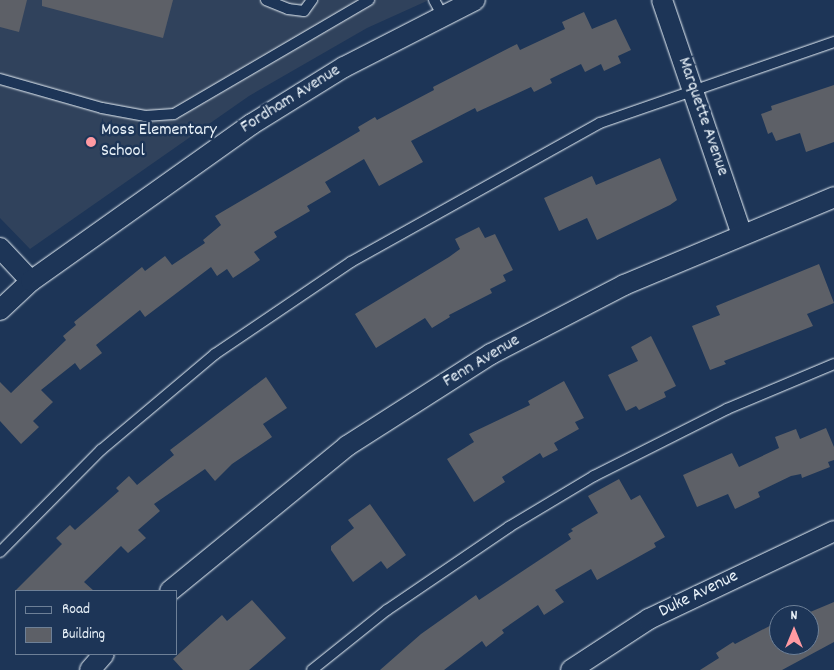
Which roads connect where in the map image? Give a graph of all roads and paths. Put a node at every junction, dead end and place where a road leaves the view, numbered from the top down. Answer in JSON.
{"nodes":[{"id":1,"x":266,"y":0,"type":"edge"},
{"id":2,"x":312,"y":0,"type":"edge"},
{"id":3,"x":369,"y":0,"type":"edge"},
{"id":4,"x":475,"y":0,"type":"edge"},
{"id":5,"x":662,"y":0,"type":"edge"},
{"id":6,"x":439,"y":8,"type":"edge"},
{"id":7,"x":834,"y":42,"type":"edge"},
{"id":8,"x":0,"y":79,"type":"edge"},
{"id":9,"x":692,"y":90,"type":"junction"},
{"id":10,"x":834,"y":197,"type":"edge"},
{"id":11,"x":742,"y":235,"type":"junction"},
{"id":12,"x":0,"y":248,"type":"edge"},
{"id":13,"x":31,"y":281,"type":"junction"},
{"id":14,"x":0,"y":310,"type":"edge"},
{"id":15,"x":834,"y":364,"type":"edge"},
{"id":16,"x":834,"y":531,"type":"edge"},
{"id":17,"x":0,"y":552,"type":"edge"},
{"id":18,"x":171,"y":590,"type":"edge"},
{"id":19,"x":103,"y":655,"type":"edge"},
{"id":20,"x":90,"y":670,"type":"edge"},
{"id":21,"x":312,"y":670,"type":"edge"},
{"id":22,"x":571,"y":670,"type":"edge"}],
"edges":[{"from":1,"to":2,"type":"lane"},
{"from":3,"to":8,"type":"lane"},
{"from":4,"to":6,"type":"street","name":"Fordham Avenue"},
{"from":5,"to":9,"type":"street","name":"Marquette Avenue"},
{"from":6,"to":13,"type":"street","name":"Fordham Avenue"},
{"from":7,"to":9,"type":"lane"},
{"from":9,"to":11,"type":"street","name":"Marquette Avenue"},
{"from":9,"to":17,"type":"lane"},
{"from":10,"to":11,"type":"street","name":"Fenn Avenue"},
{"from":11,"to":18,"type":"street","name":"Fenn Avenue"},
{"from":12,"to":13,"type":"street"},
{"from":13,"to":14,"type":"street","name":"Fordham Avenue"},
{"from":15,"to":21,"type":"lane"},
{"from":16,"to":22,"type":"street","name":"Duke Avenue"},
{"from":19,"to":20,"type":"street"}]}
